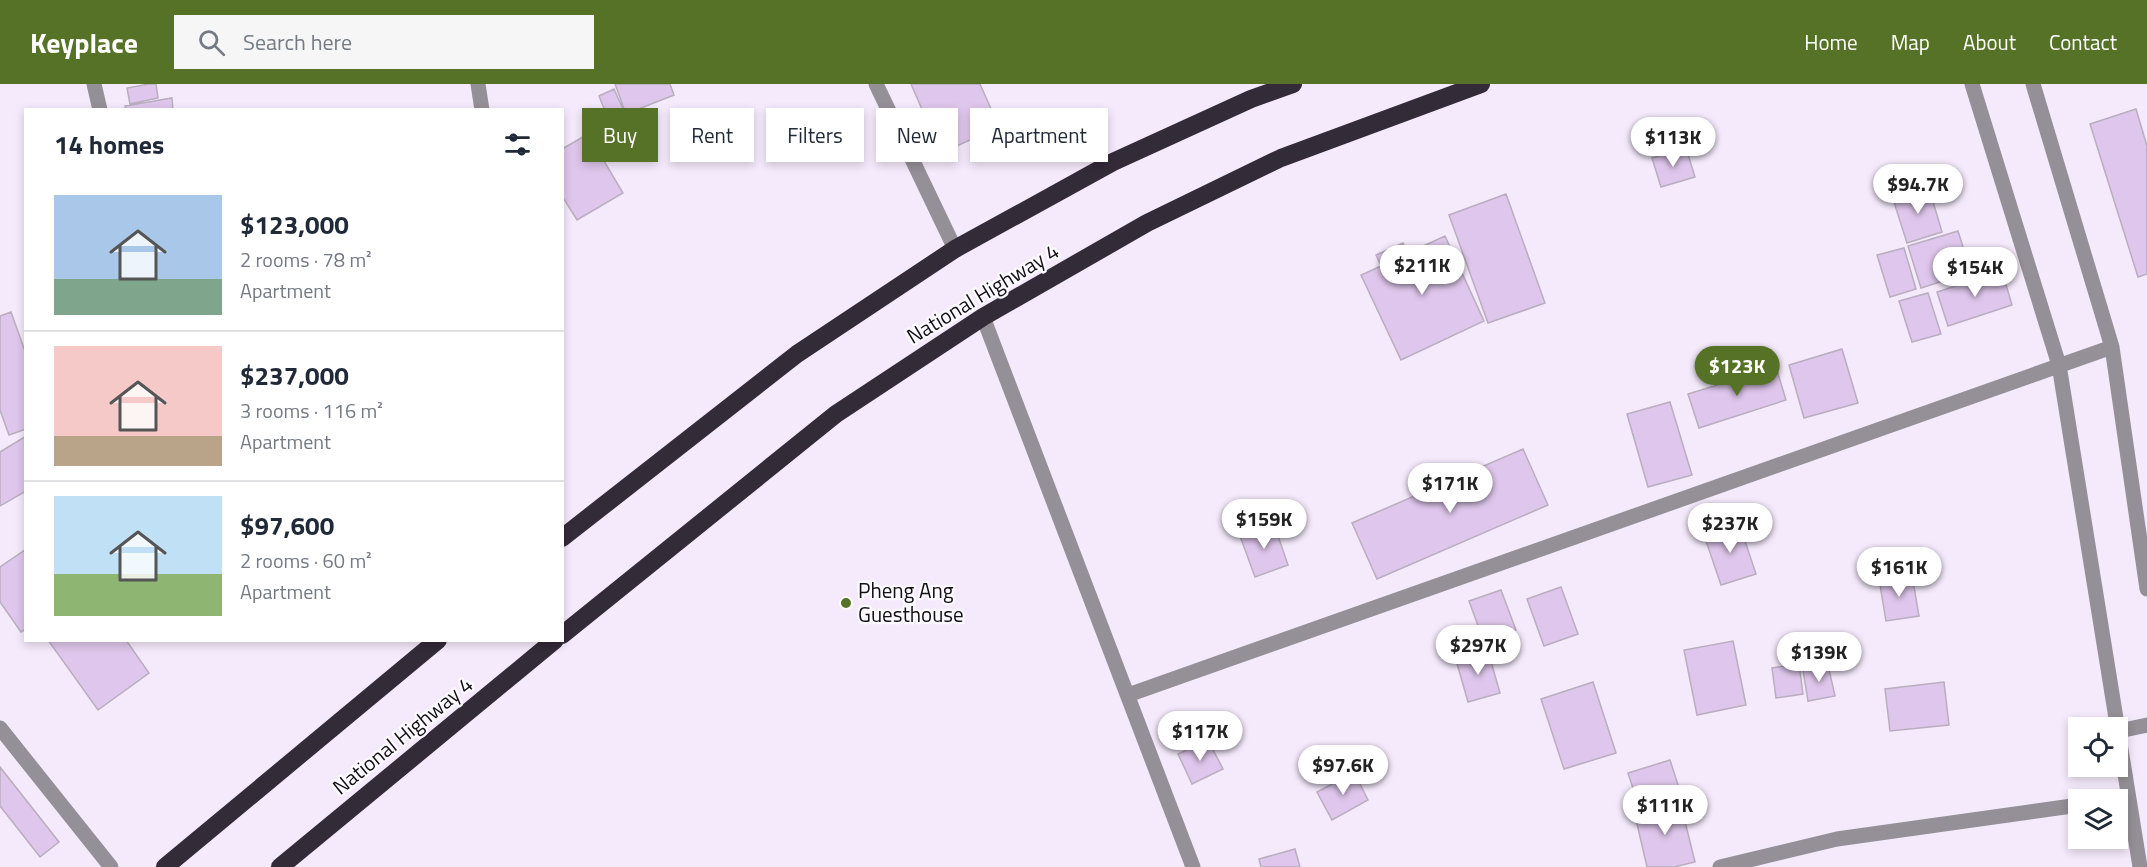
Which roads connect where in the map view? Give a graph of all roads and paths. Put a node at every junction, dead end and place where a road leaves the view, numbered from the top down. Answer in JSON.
{"nodes":[{"id":1,"x":94,"y":84,"type":"edge"},
{"id":2,"x":478,"y":84,"type":"edge"},
{"id":3,"x":876,"y":84,"type":"edge"},
{"id":4,"x":1293,"y":84,"type":"edge"},
{"id":5,"x":1481,"y":84,"type":"edge"},
{"id":6,"x":1972,"y":84,"type":"edge"},
{"id":7,"x":2033,"y":84,"type":"edge"},
{"id":8,"x":100,"y":108,"type":"edge"},
{"id":9,"x":482,"y":108,"type":"edge"},
{"id":10,"x":955,"y":249,"type":"junction"},
{"id":11,"x":983,"y":317,"type":"junction"},
{"id":12,"x":2112,"y":347,"type":"junction"},
{"id":13,"x":2059,"y":365,"type":"junction"},
{"id":14,"x":564,"y":536,"type":"edge"},
{"id":15,"x":2147,"y":589,"type":"edge"},
{"id":16,"x":564,"y":633,"type":"edge"},
{"id":17,"x":436,"y":642,"type":"edge"},
{"id":18,"x":553,"y":642,"type":"edge"},
{"id":19,"x":1128,"y":695,"type":"junction"},
{"id":20,"x":2117,"y":717,"type":"edge"},
{"id":21,"x":2147,"y":725,"type":"edge"},
{"id":22,"x":0,"y":728,"type":"edge"},
{"id":23,"x":2128,"y":729,"type":"edge"},
{"id":24,"x":2068,"y":806,"type":"edge"},
{"id":25,"x":2128,"y":816,"type":"edge"},
{"id":26,"x":111,"y":867,"type":"edge"},
{"id":27,"x":165,"y":867,"type":"edge"},
{"id":28,"x":280,"y":867,"type":"edge"},
{"id":29,"x":1192,"y":867,"type":"edge"},
{"id":30,"x":1719,"y":867,"type":"edge"},
{"id":31,"x":2140,"y":867,"type":"edge"}],
"edges":[{"from":1,"to":8,"type":"street"},
{"from":2,"to":9,"type":"street"},
{"from":3,"to":10,"type":"street"},
{"from":4,"to":10,"type":"highway"},
{"from":5,"to":11,"type":"highway","name":"National Highway 4"},
{"from":6,"to":13,"type":"street"},
{"from":7,"to":12,"type":"street"},
{"from":10,"to":14,"type":"highway"},
{"from":11,"to":16,"type":"highway","name":"National Highway 4"},
{"from":11,"to":19,"type":"street"},
{"from":12,"to":13,"type":"street"},
{"from":12,"to":15,"type":"street"},
{"from":13,"to":19,"type":"street"},
{"from":13,"to":20,"type":"street"},
{"from":17,"to":27,"type":"highway"},
{"from":18,"to":28,"type":"highway","name":"National Highway 4"},
{"from":19,"to":29,"type":"street"},
{"from":21,"to":23,"type":"street"},
{"from":22,"to":26,"type":"street"},
{"from":24,"to":30,"type":"street"},
{"from":25,"to":31,"type":"street"}]}
